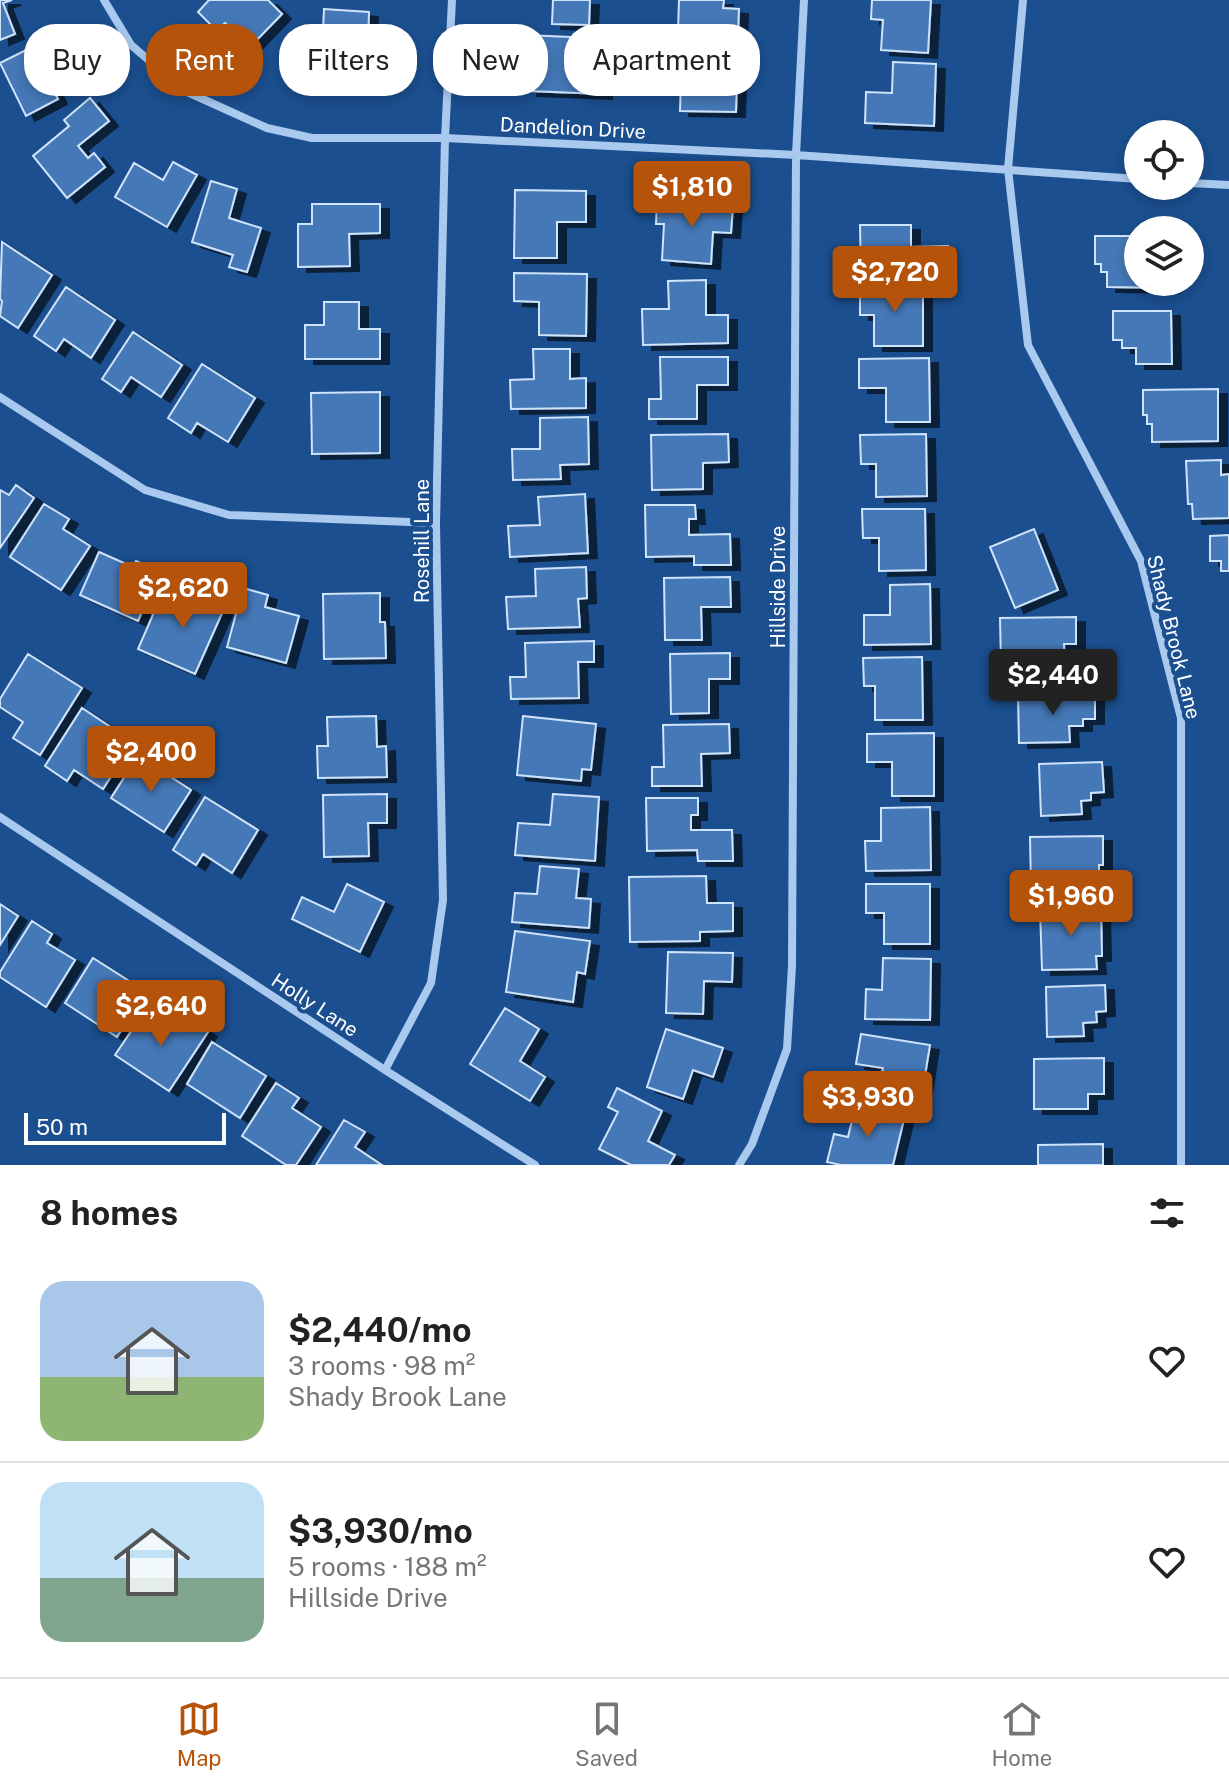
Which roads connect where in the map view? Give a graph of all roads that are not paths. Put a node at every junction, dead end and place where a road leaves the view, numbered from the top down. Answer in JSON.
{"nodes":[{"id":1,"x":104,"y":0,"type":"edge"},
{"id":2,"x":452,"y":0,"type":"edge"},
{"id":3,"x":804,"y":0,"type":"edge"},
{"id":4,"x":1023,"y":0,"type":"edge"},
{"id":5,"x":445,"y":138,"type":"junction"},
{"id":6,"x":796,"y":155,"type":"junction"},
{"id":7,"x":1008,"y":169,"type":"junction"},
{"id":8,"x":1124,"y":178,"type":"edge"},
{"id":9,"x":1204,"y":184,"type":"edge"},
{"id":10,"x":1229,"y":185,"type":"edge"},
{"id":11,"x":0,"y":397,"type":"edge"},
{"id":12,"x":436,"y":523,"type":"junction"},
{"id":13,"x":0,"y":817,"type":"edge"},
{"id":14,"x":385,"y":1070,"type":"junction"},
{"id":15,"x":535,"y":1165,"type":"edge"},
{"id":16,"x":739,"y":1165,"type":"edge"},
{"id":17,"x":1181,"y":1165,"type":"edge"}],
"edges":[{"from":1,"to":5,"type":"street","name":"Dandelion Drive"},
{"from":2,"to":5,"type":"street","name":"Rosehill Lane"},
{"from":3,"to":6,"type":"street","name":"Hillside Drive"},
{"from":4,"to":7,"type":"street","name":"Shady Brook Lane"},
{"from":5,"to":6,"type":"street","name":"Dandelion Drive"},
{"from":5,"to":12,"type":"street","name":"Rosehill Lane"},
{"from":6,"to":7,"type":"street","name":"Dandelion Drive"},
{"from":6,"to":16,"type":"street","name":"Hillside Drive"},
{"from":7,"to":8,"type":"street","name":"Dandelion Drive"},
{"from":7,"to":17,"type":"street","name":"Shady Brook Lane"},
{"from":9,"to":10,"type":"street"},
{"from":11,"to":12,"type":"street"},
{"from":12,"to":14,"type":"street","name":"Rosehill Lane"},
{"from":13,"to":14,"type":"street","name":"Holly Lane"},
{"from":14,"to":15,"type":"street","name":"Holly Lane"}]}
